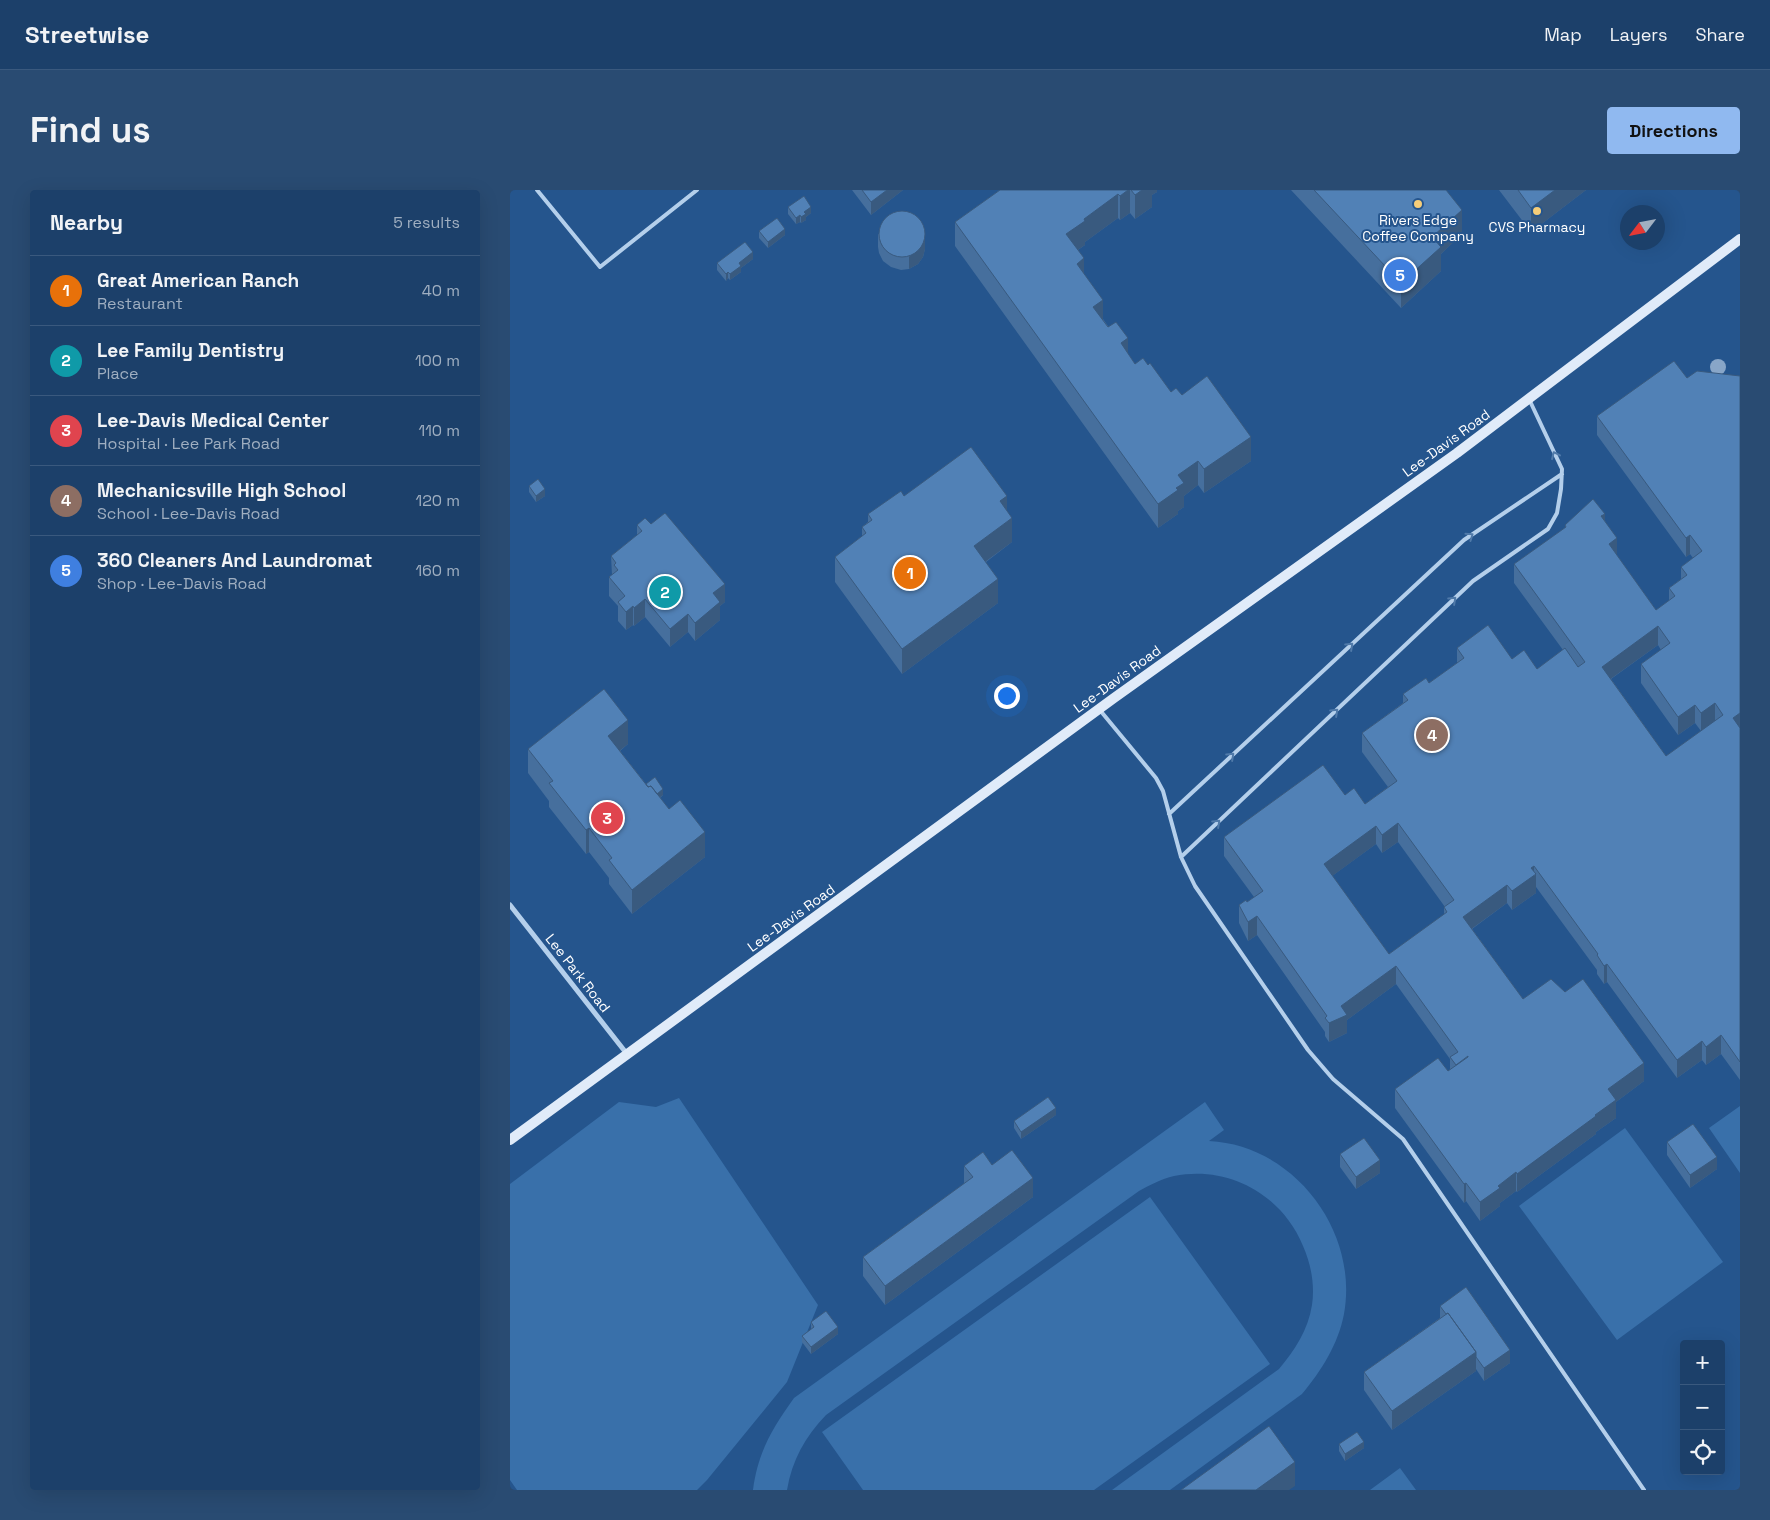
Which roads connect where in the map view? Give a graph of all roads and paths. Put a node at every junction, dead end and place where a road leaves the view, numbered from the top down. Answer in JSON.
{"nodes":[{"id":1,"x":537,"y":190,"type":"edge"},
{"id":2,"x":697,"y":190,"type":"edge"},
{"id":3,"x":1740,"y":239,"type":"edge"},
{"id":4,"x":1529,"y":399,"type":"junction"},
{"id":5,"x":1562,"y":474,"type":"junction"},
{"id":6,"x":1098,"y":709,"type":"junction"},
{"id":7,"x":1170,"y":814,"type":"junction"},
{"id":8,"x":1181,"y":857,"type":"junction"},
{"id":9,"x":510,"y":905,"type":"edge"},
{"id":10,"x":627,"y":1054,"type":"junction"},
{"id":11,"x":510,"y":1140,"type":"edge"},
{"id":12,"x":1644,"y":1490,"type":"edge"}],
"edges":[{"from":1,"to":2,"type":"lane"},
{"from":3,"to":4,"type":"main road","name":"Lee-Davis Road"},
{"from":5,"to":4,"type":"lane","one_way":true},
{"from":4,"to":6,"type":"main road","name":"Lee-Davis Road"},
{"from":7,"to":5,"type":"lane","one_way":true},
{"from":8,"to":5,"type":"lane","one_way":true},
{"from":6,"to":7,"type":"lane"},
{"from":6,"to":10,"type":"main road","name":"Lee-Davis Road"},
{"from":7,"to":8,"type":"lane"},
{"from":8,"to":12,"type":"lane"},
{"from":9,"to":10,"type":"street","name":"Lee Park Road"},
{"from":10,"to":11,"type":"main road","name":"Lee-Davis Road"}]}
